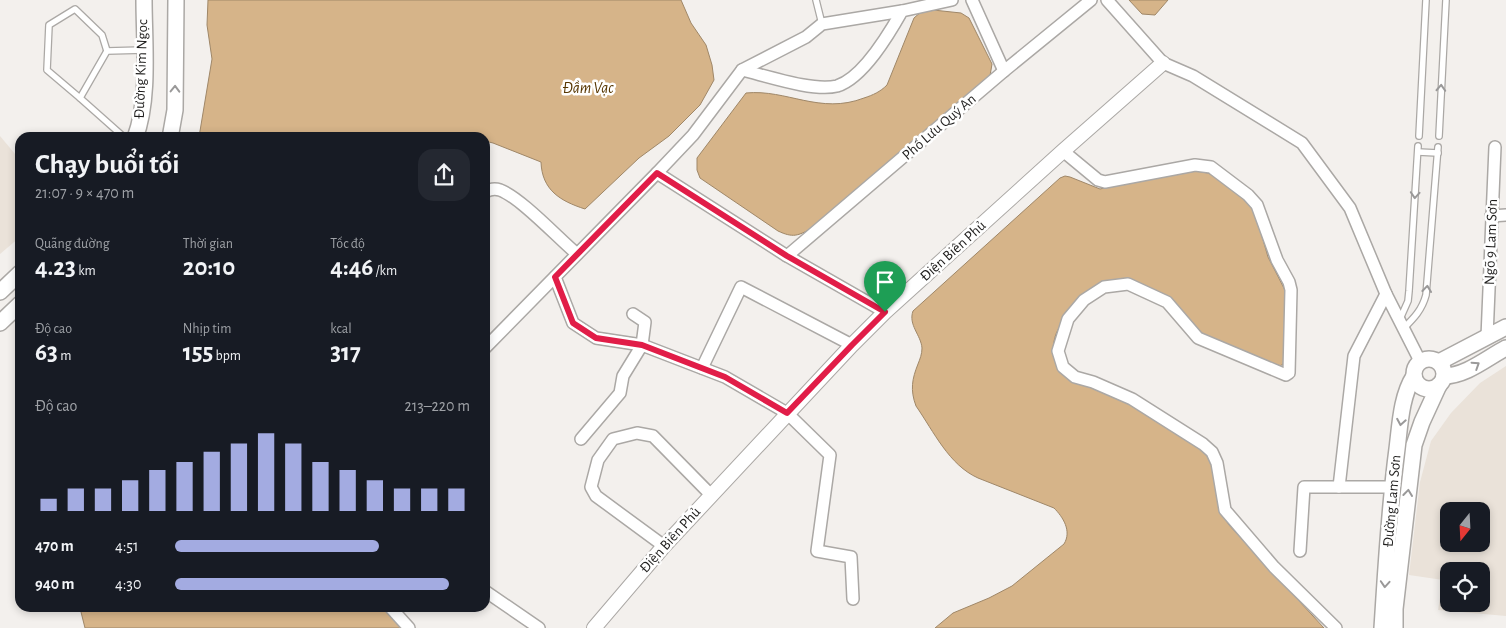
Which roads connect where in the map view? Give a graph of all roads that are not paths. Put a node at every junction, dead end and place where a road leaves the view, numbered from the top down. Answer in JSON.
{"nodes":[{"id":1,"x":144,"y":0,"type":"edge"},
{"id":2,"x":176,"y":0,"type":"edge"},
{"id":3,"x":816,"y":0,"type":"edge"},
{"id":4,"x":952,"y":0,"type":"edge"},
{"id":5,"x":972,"y":0,"type":"edge"},
{"id":6,"x":1091,"y":0,"type":"edge"},
{"id":7,"x":1107,"y":0,"type":"edge"},
{"id":8,"x":1426,"y":0,"type":"edge"},
{"id":9,"x":1446,"y":0,"type":"edge"},
{"id":10,"x":902,"y":12,"type":"junction"},
{"id":11,"x":822,"y":24,"type":"junction"},
{"id":12,"x":144,"y":50,"type":"junction"},
{"id":13,"x":107,"y":51,"type":"junction"},
{"id":14,"x":1163,"y":63,"type":"junction"},
{"id":15,"x":742,"y":70,"type":"junction"},
{"id":16,"x":1004,"y":71,"type":"junction"},
{"id":17,"x":80,"y":98,"type":"junction"},
{"id":18,"x":118,"y":132,"type":"edge"},
{"id":19,"x":137,"y":132,"type":"edge"},
{"id":20,"x":171,"y":132,"type":"edge"},
{"id":21,"x":1419,"y":136,"type":"dead end"},
{"id":22,"x":1438,"y":136,"type":"dead end"},
{"id":23,"x":1495,"y":147,"type":"dead end"},
{"id":24,"x":1063,"y":151,"type":"junction"},
{"id":25,"x":657,"y":173,"type":"junction"},
{"id":26,"x":490,"y":190,"type":"edge"},
{"id":27,"x":1506,"y":215,"type":"edge"},
{"id":28,"x":1491,"y":216,"type":"junction"},
{"id":29,"x":577,"y":254,"type":"junction"},
{"id":30,"x":787,"y":256,"type":"junction"},
{"id":31,"x":555,"y":277,"type":"junction"},
{"id":32,"x":15,"y":278,"type":"edge"},
{"id":33,"x":0,"y":292,"type":"edge"},
{"id":34,"x":1386,"y":294,"type":"junction"},
{"id":35,"x":15,"y":309,"type":"edge"},
{"id":36,"x":885,"y":312,"type":"junction"},
{"id":37,"x":632,"y":314,"type":"dead end"},
{"id":38,"x":0,"y":323,"type":"edge"},
{"id":39,"x":1401,"y":325,"type":"junction"},
{"id":40,"x":1506,"y":327,"type":"edge"},
{"id":41,"x":1487,"y":337,"type":"junction"},
{"id":42,"x":490,"y":343,"type":"edge"},
{"id":43,"x":642,"y":345,"type":"junction"},
{"id":44,"x":852,"y":345,"type":"junction"},
{"id":45,"x":1506,"y":348,"type":"edge"},
{"id":46,"x":1420,"y":361,"type":"junction"},
{"id":47,"x":702,"y":368,"type":"junction"},
{"id":48,"x":1441,"y":374,"type":"junction"},
{"id":49,"x":1414,"y":376,"type":"junction"},
{"id":50,"x":787,"y":413,"type":"junction"},
{"id":51,"x":581,"y":439,"type":"dead end"},
{"id":52,"x":1339,"y":487,"type":"junction"},
{"id":53,"x":1392,"y":487,"type":"junction"},
{"id":54,"x":711,"y":495,"type":"junction"},
{"id":55,"x":664,"y":546,"type":"junction"},
{"id":56,"x":1300,"y":552,"type":"dead end"},
{"id":57,"x":490,"y":594,"type":"edge"},
{"id":58,"x":853,"y":599,"type":"dead end"},
{"id":59,"x":395,"y":612,"type":"edge"},
{"id":60,"x":409,"y":628,"type":"edge"},
{"id":61,"x":539,"y":628,"type":"edge"},
{"id":62,"x":594,"y":628,"type":"edge"},
{"id":63,"x":1336,"y":628,"type":"edge"},
{"id":64,"x":1382,"y":628,"type":"edge"},
{"id":65,"x":1395,"y":628,"type":"edge"}],
"edges":[{"from":1,"to":12,"type":"main road","name":"Đường Kim Ngọc"},
{"from":20,"to":2,"type":"main road","one_way":true},
{"from":3,"to":11,"type":"lane"},
{"from":4,"to":10,"type":"street"},
{"from":5,"to":16,"type":"street"},
{"from":6,"to":16,"type":"street","name":"Phố Lưu Quý An"},
{"from":7,"to":14,"type":"street"},
{"from":8,"to":21,"type":"lane"},
{"from":22,"to":9,"type":"lane","one_way":true},
{"from":10,"to":11,"type":"street"},
{"from":10,"to":15,"type":"street"},
{"from":11,"to":15,"type":"street"},
{"from":12,"to":13,"type":"lane"},
{"from":12,"to":19,"type":"main road","name":"Đường Kim Ngọc"},
{"from":13,"to":17,"type":"lane"},
{"from":13,"to":17,"type":"lane"},
{"from":14,"to":24,"type":"street","name":"Điện Biên Phủ"},
{"from":14,"to":34,"type":"street"},
{"from":15,"to":25,"type":"street"},
{"from":16,"to":30,"type":"street","name":"Phố Lưu Quý An"},
{"from":17,"to":18,"type":"lane"},
{"from":23,"to":28,"type":"street","name":"Ngõ 9 Lam Sơn"},
{"from":24,"to":36,"type":"street","name":"Điện Biên Phủ"},
{"from":24,"to":63,"type":"street"},
{"from":25,"to":29,"type":"street"},
{"from":25,"to":30,"type":"street"},
{"from":26,"to":29,"type":"street"},
{"from":27,"to":28,"type":"street"},
{"from":28,"to":41,"type":"street","name":"Ngõ 9 Lam Sơn"},
{"from":29,"to":31,"type":"street"},
{"from":30,"to":36,"type":"street"},
{"from":31,"to":42,"type":"street"},
{"from":31,"to":43,"type":"street"},
{"from":32,"to":33,"type":"main road"},
{"from":34,"to":39,"type":"street"},
{"from":34,"to":52,"type":"street"},
{"from":35,"to":38,"type":"main road"},
{"from":36,"to":44,"type":"street","name":"Điện Biên Phủ"},
{"from":37,"to":43,"type":"street"},
{"from":39,"to":39,"type":"lane","one_way":true},
{"from":39,"to":46,"type":"street"},
{"from":40,"to":41,"type":"main road"},
{"from":41,"to":48,"type":"main road"},
{"from":43,"to":47,"type":"street"},
{"from":43,"to":51,"type":"street"},
{"from":44,"to":47,"type":"street"},
{"from":44,"to":50,"type":"street","name":"Điện Biên Phủ"},
{"from":48,"to":45,"type":"main road","one_way":true},
{"from":46,"to":48,"type":"main road"},
{"from":46,"to":49,"type":"main road"},
{"from":47,"to":50,"type":"street"},
{"from":48,"to":49,"type":"main road"},
{"from":65,"to":48,"type":"main road","name":"Đường Lam Sơn","one_way":true},
{"from":49,"to":53,"type":"main road","name":"Đường Lam Sơn","one_way":true},
{"from":50,"to":54,"type":"street","name":"Điện Biên Phủ"},
{"from":50,"to":58,"type":"street"},
{"from":52,"to":53,"type":"street"},
{"from":52,"to":56,"type":"street"},
{"from":53,"to":64,"type":"main road","name":"Đường Lam Sơn","one_way":true},
{"from":54,"to":55,"type":"street","name":"Điện Biên Phủ"},
{"from":54,"to":55,"type":"street"},
{"from":55,"to":62,"type":"street","name":"Điện Biên Phủ"},
{"from":57,"to":61,"type":"street"},
{"from":59,"to":60,"type":"street"}]}
